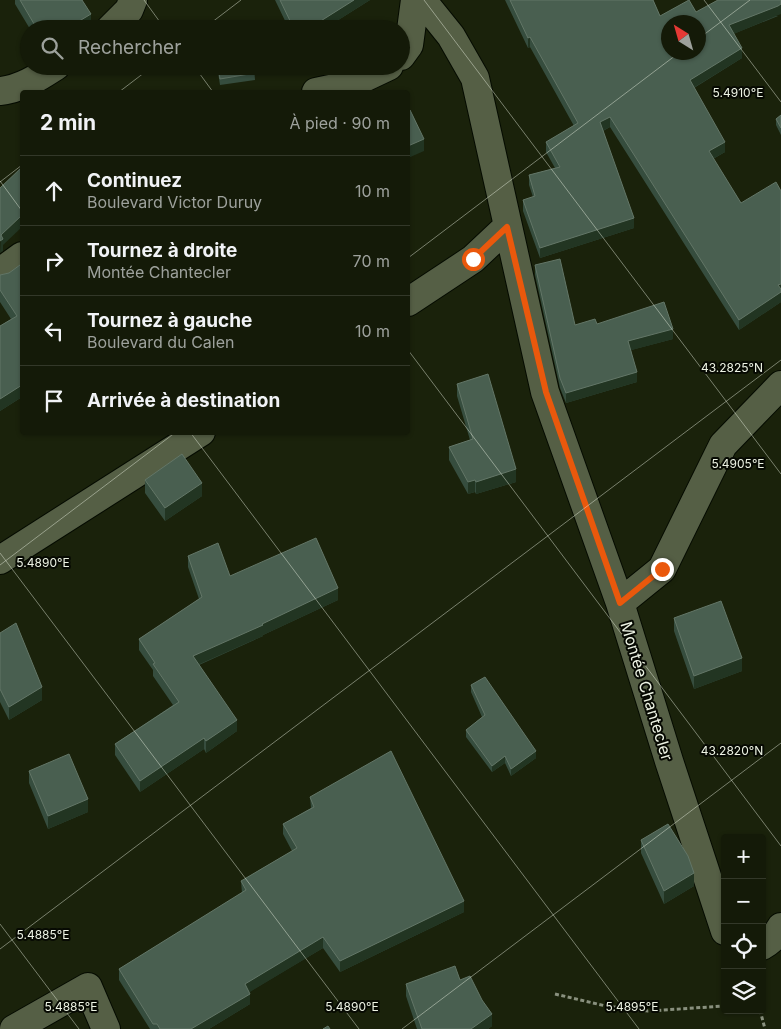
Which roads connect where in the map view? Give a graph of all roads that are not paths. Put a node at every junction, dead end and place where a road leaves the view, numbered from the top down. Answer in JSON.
{"nodes":[{"id":1,"x":133,"y":0,"type":"edge"},
{"id":2,"x":415,"y":0,"type":"edge"},
{"id":3,"x":422,"y":0,"type":"edge"},
{"id":4,"x":119,"y":20,"type":"edge"},
{"id":5,"x":410,"y":37,"type":"edge"},
{"id":6,"x":42,"y":75,"type":"edge"},
{"id":7,"x":370,"y":75,"type":"edge"},
{"id":8,"x":325,"y":90,"type":"edge"},
{"id":9,"x":0,"y":91,"type":"edge"},
{"id":10,"x":507,"y":227,"type":"junction"},
{"id":11,"x":20,"y":257,"type":"edge"},
{"id":12,"x":0,"y":272,"type":"edge"},
{"id":13,"x":410,"y":301,"type":"edge"},
{"id":14,"x":781,"y":385,"type":"edge"},
{"id":15,"x":197,"y":435,"type":"edge"},
{"id":16,"x":0,"y":560,"type":"edge"},
{"id":17,"x":620,"y":603,"type":"junction"},
{"id":18,"x":723,"y":924,"type":"edge"},
{"id":19,"x":781,"y":926,"type":"edge"},
{"id":20,"x":766,"y":944,"type":"edge"},
{"id":21,"x":14,"y":1029,"type":"edge"},
{"id":22,"x":106,"y":1029,"type":"edge"}],
"edges":[{"from":1,"to":4,"type":"street"},
{"from":2,"to":5,"type":"street"},
{"from":3,"to":10,"type":"street","name":"Montée Chantecler"},
{"from":6,"to":9,"type":"street"},
{"from":7,"to":8,"type":"street"},
{"from":10,"to":13,"type":"street"},
{"from":10,"to":17,"type":"street","name":"Montée Chantecler"},
{"from":11,"to":12,"type":"street"},
{"from":14,"to":17,"type":"street"},
{"from":15,"to":16,"type":"street"},
{"from":17,"to":18,"type":"street","name":"Montée Chantecler"},
{"from":19,"to":20,"type":"street"},
{"from":21,"to":22,"type":"street"}]}
